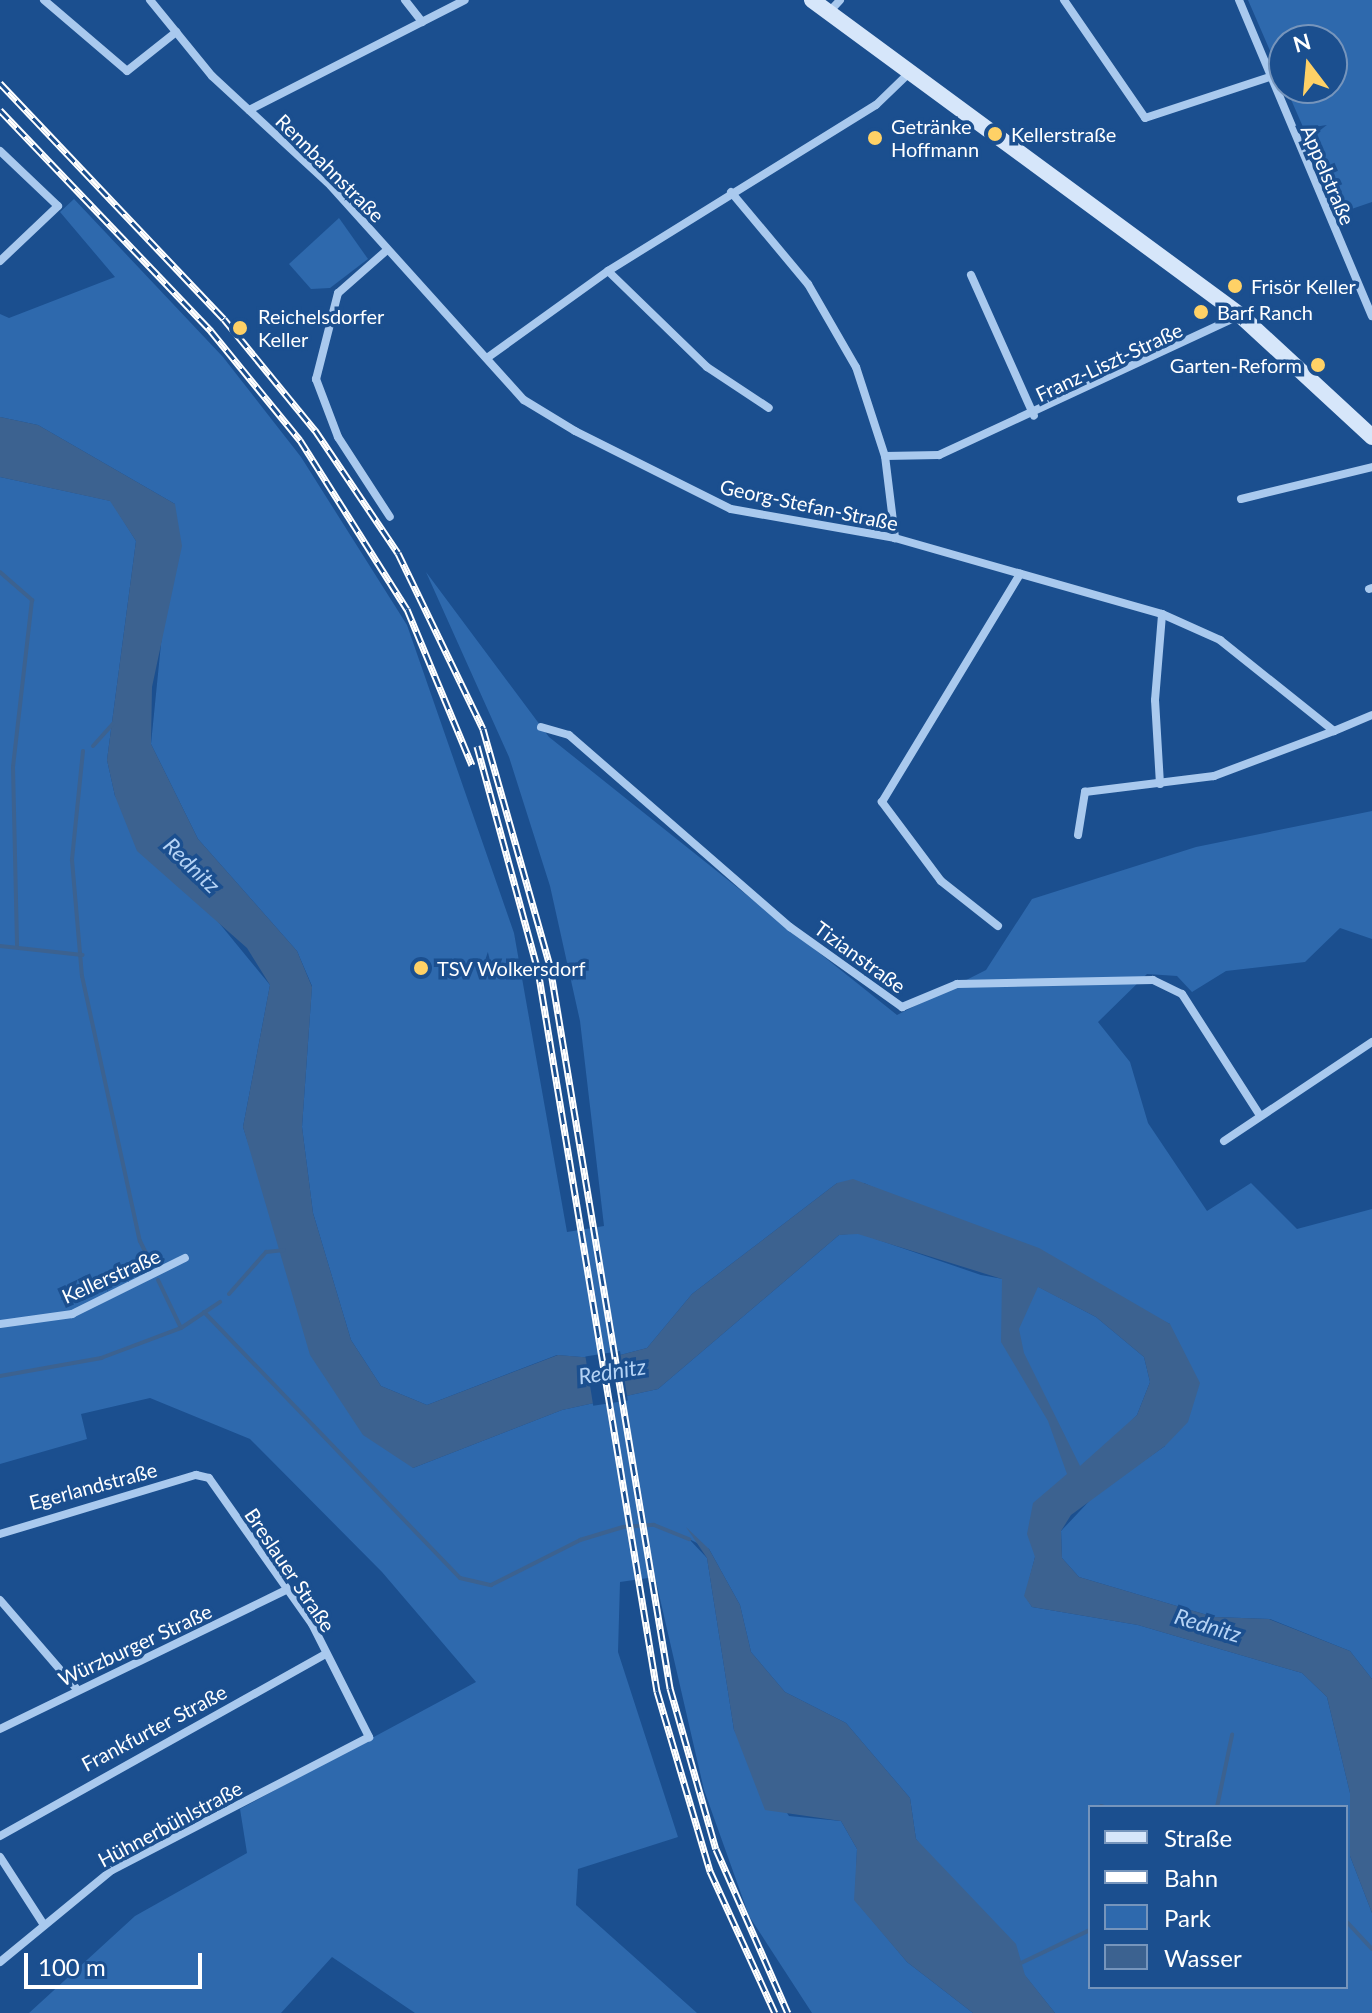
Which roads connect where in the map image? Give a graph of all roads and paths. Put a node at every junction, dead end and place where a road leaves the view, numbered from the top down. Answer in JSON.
{"nodes":[{"id":1,"x":44,"y":0,"type":"edge"},
{"id":2,"x":150,"y":0,"type":"edge"},
{"id":3,"x":405,"y":0,"type":"edge"},
{"id":4,"x":465,"y":0,"type":"edge"},
{"id":5,"x":812,"y":0,"type":"edge"},
{"id":6,"x":1064,"y":0,"type":"edge"},
{"id":7,"x":1239,"y":0,"type":"edge"},
{"id":8,"x":834,"y":6,"type":"edge"},
{"id":9,"x":422,"y":22,"type":"junction"},
{"id":10,"x":176,"y":32,"type":"junction"},
{"id":11,"x":910,"y":72,"type":"junction"},
{"id":12,"x":1268,"y":72,"type":"edge"},
{"id":13,"x":1268,"y":78,"type":"edge"},
{"id":14,"x":1282,"y":104,"type":"edge"},
{"id":15,"x":249,"y":110,"type":"junction"},
{"id":16,"x":0,"y":151,"type":"edge"},
{"id":17,"x":731,"y":192,"type":"junction"},
{"id":18,"x":387,"y":250,"type":"junction"},
{"id":19,"x":0,"y":261,"type":"edge"},
{"id":20,"x":608,"y":271,"type":"junction"},
{"id":21,"x":971,"y":275,"type":"dead end"},
{"id":22,"x":1240,"y":315,"type":"junction"},
{"id":23,"x":1372,"y":316,"type":"edge"},
{"id":24,"x":487,"y":358,"type":"junction"},
{"id":25,"x":769,"y":408,"type":"dead end"},
{"id":26,"x":1034,"y":416,"type":"junction"},
{"id":27,"x":1372,"y":437,"type":"edge"},
{"id":28,"x":885,"y":456,"type":"junction"},
{"id":29,"x":1372,"y":467,"type":"edge"},
{"id":30,"x":1241,"y":499,"type":"dead end"},
{"id":31,"x":390,"y":517,"type":"dead end"},
{"id":32,"x":895,"y":538,"type":"junction"},
{"id":33,"x":1020,"y":574,"type":"junction"},
{"id":34,"x":1162,"y":614,"type":"junction"},
{"id":35,"x":1372,"y":715,"type":"edge"},
{"id":36,"x":541,"y":727,"type":"dead end"},
{"id":37,"x":1334,"y":731,"type":"junction"},
{"id":38,"x":1160,"y":784,"type":"junction"},
{"id":39,"x":1078,"y":835,"type":"dead end"},
{"id":40,"x":998,"y":926,"type":"dead end"},
{"id":41,"x":1372,"y":1042,"type":"edge"},
{"id":42,"x":1259,"y":1114,"type":"junction"},
{"id":43,"x":1224,"y":1141,"type":"dead end"},
{"id":44,"x":185,"y":1258,"type":"dead end"},
{"id":45,"x":0,"y":1324,"type":"edge"},
{"id":46,"x":196,"y":1475,"type":"joint"},
{"id":47,"x":0,"y":1534,"type":"edge"},
{"id":48,"x":284,"y":1591,"type":"junction"},
{"id":49,"x":0,"y":1600,"type":"edge"},
{"id":50,"x":326,"y":1654,"type":"junction"},
{"id":51,"x":76,"y":1688,"type":"junction"},
{"id":52,"x":0,"y":1729,"type":"edge"},
{"id":53,"x":369,"y":1737,"type":"joint"},
{"id":54,"x":0,"y":1836,"type":"edge"},
{"id":55,"x":0,"y":1857,"type":"edge"},
{"id":56,"x":44,"y":1925,"type":"junction"},
{"id":57,"x":0,"y":1962,"type":"edge"}],
"edges":[{"from":1,"to":10,"type":"street"},
{"from":2,"to":10,"type":"street","name":"Rennbahnstraße"},
{"from":3,"to":9,"type":"street"},
{"from":4,"to":9,"type":"street"},
{"from":5,"to":8,"type":"main road"},
{"from":6,"to":13,"type":"street"},
{"from":7,"to":12,"type":"street","name":"Appelstraße"},
{"from":8,"to":11,"type":"main road"},
{"from":9,"to":15,"type":"street"},
{"from":10,"to":15,"type":"street","name":"Rennbahnstraße"},
{"from":11,"to":17,"type":"street"},
{"from":11,"to":22,"type":"main road"},
{"from":14,"to":23,"type":"street","name":"Appelstraße"},
{"from":15,"to":18,"type":"street","name":"Rennbahnstraße"},
{"from":16,"to":19,"type":"street"},
{"from":17,"to":20,"type":"street"},
{"from":17,"to":28,"type":"street"},
{"from":18,"to":24,"type":"street","name":"Rennbahnstraße"},
{"from":18,"to":31,"type":"street"},
{"from":20,"to":24,"type":"street"},
{"from":20,"to":25,"type":"street"},
{"from":21,"to":26,"type":"street","name":"Franz-Liszt-Straße"},
{"from":22,"to":26,"type":"street","name":"Franz-Liszt-Straße"},
{"from":22,"to":27,"type":"main road"},
{"from":24,"to":32,"type":"street","name":"Georg-Stefan-Straße"},
{"from":26,"to":28,"type":"street","name":"Franz-Liszt-Straße"},
{"from":28,"to":32,"type":"street"},
{"from":29,"to":30,"type":"street"},
{"from":32,"to":33,"type":"street","name":"Georg-Stefan-Straße"},
{"from":33,"to":34,"type":"street","name":"Georg-Stefan-Straße"},
{"from":33,"to":40,"type":"street"},
{"from":34,"to":37,"type":"street","name":"Georg-Stefan-Straße"},
{"from":34,"to":38,"type":"street"},
{"from":35,"to":37,"type":"street"},
{"from":36,"to":42,"type":"street","name":"Tizianstraße"},
{"from":37,"to":38,"type":"street"},
{"from":38,"to":39,"type":"street"},
{"from":41,"to":42,"type":"street"},
{"from":42,"to":43,"type":"street"},
{"from":44,"to":45,"type":"street","name":"Kellerstraße"},
{"from":46,"to":47,"type":"street","name":"Egerlandstraße"},
{"from":46,"to":48,"type":"street","name":"Breslauer Straße"},
{"from":48,"to":50,"type":"street","name":"Breslauer Straße"},
{"from":48,"to":51,"type":"street","name":"Würzburger Straße"},
{"from":49,"to":51,"type":"street"},
{"from":50,"to":53,"type":"street","name":"Breslauer Straße"},
{"from":50,"to":54,"type":"street","name":"Frankfurter Straße"},
{"from":51,"to":52,"type":"street","name":"Würzburger Straße"},
{"from":53,"to":56,"type":"street","name":"Hühnerbühlstraße"},
{"from":55,"to":56,"type":"street"},
{"from":56,"to":57,"type":"street","name":"Hühnerbühlstraße"}]}
